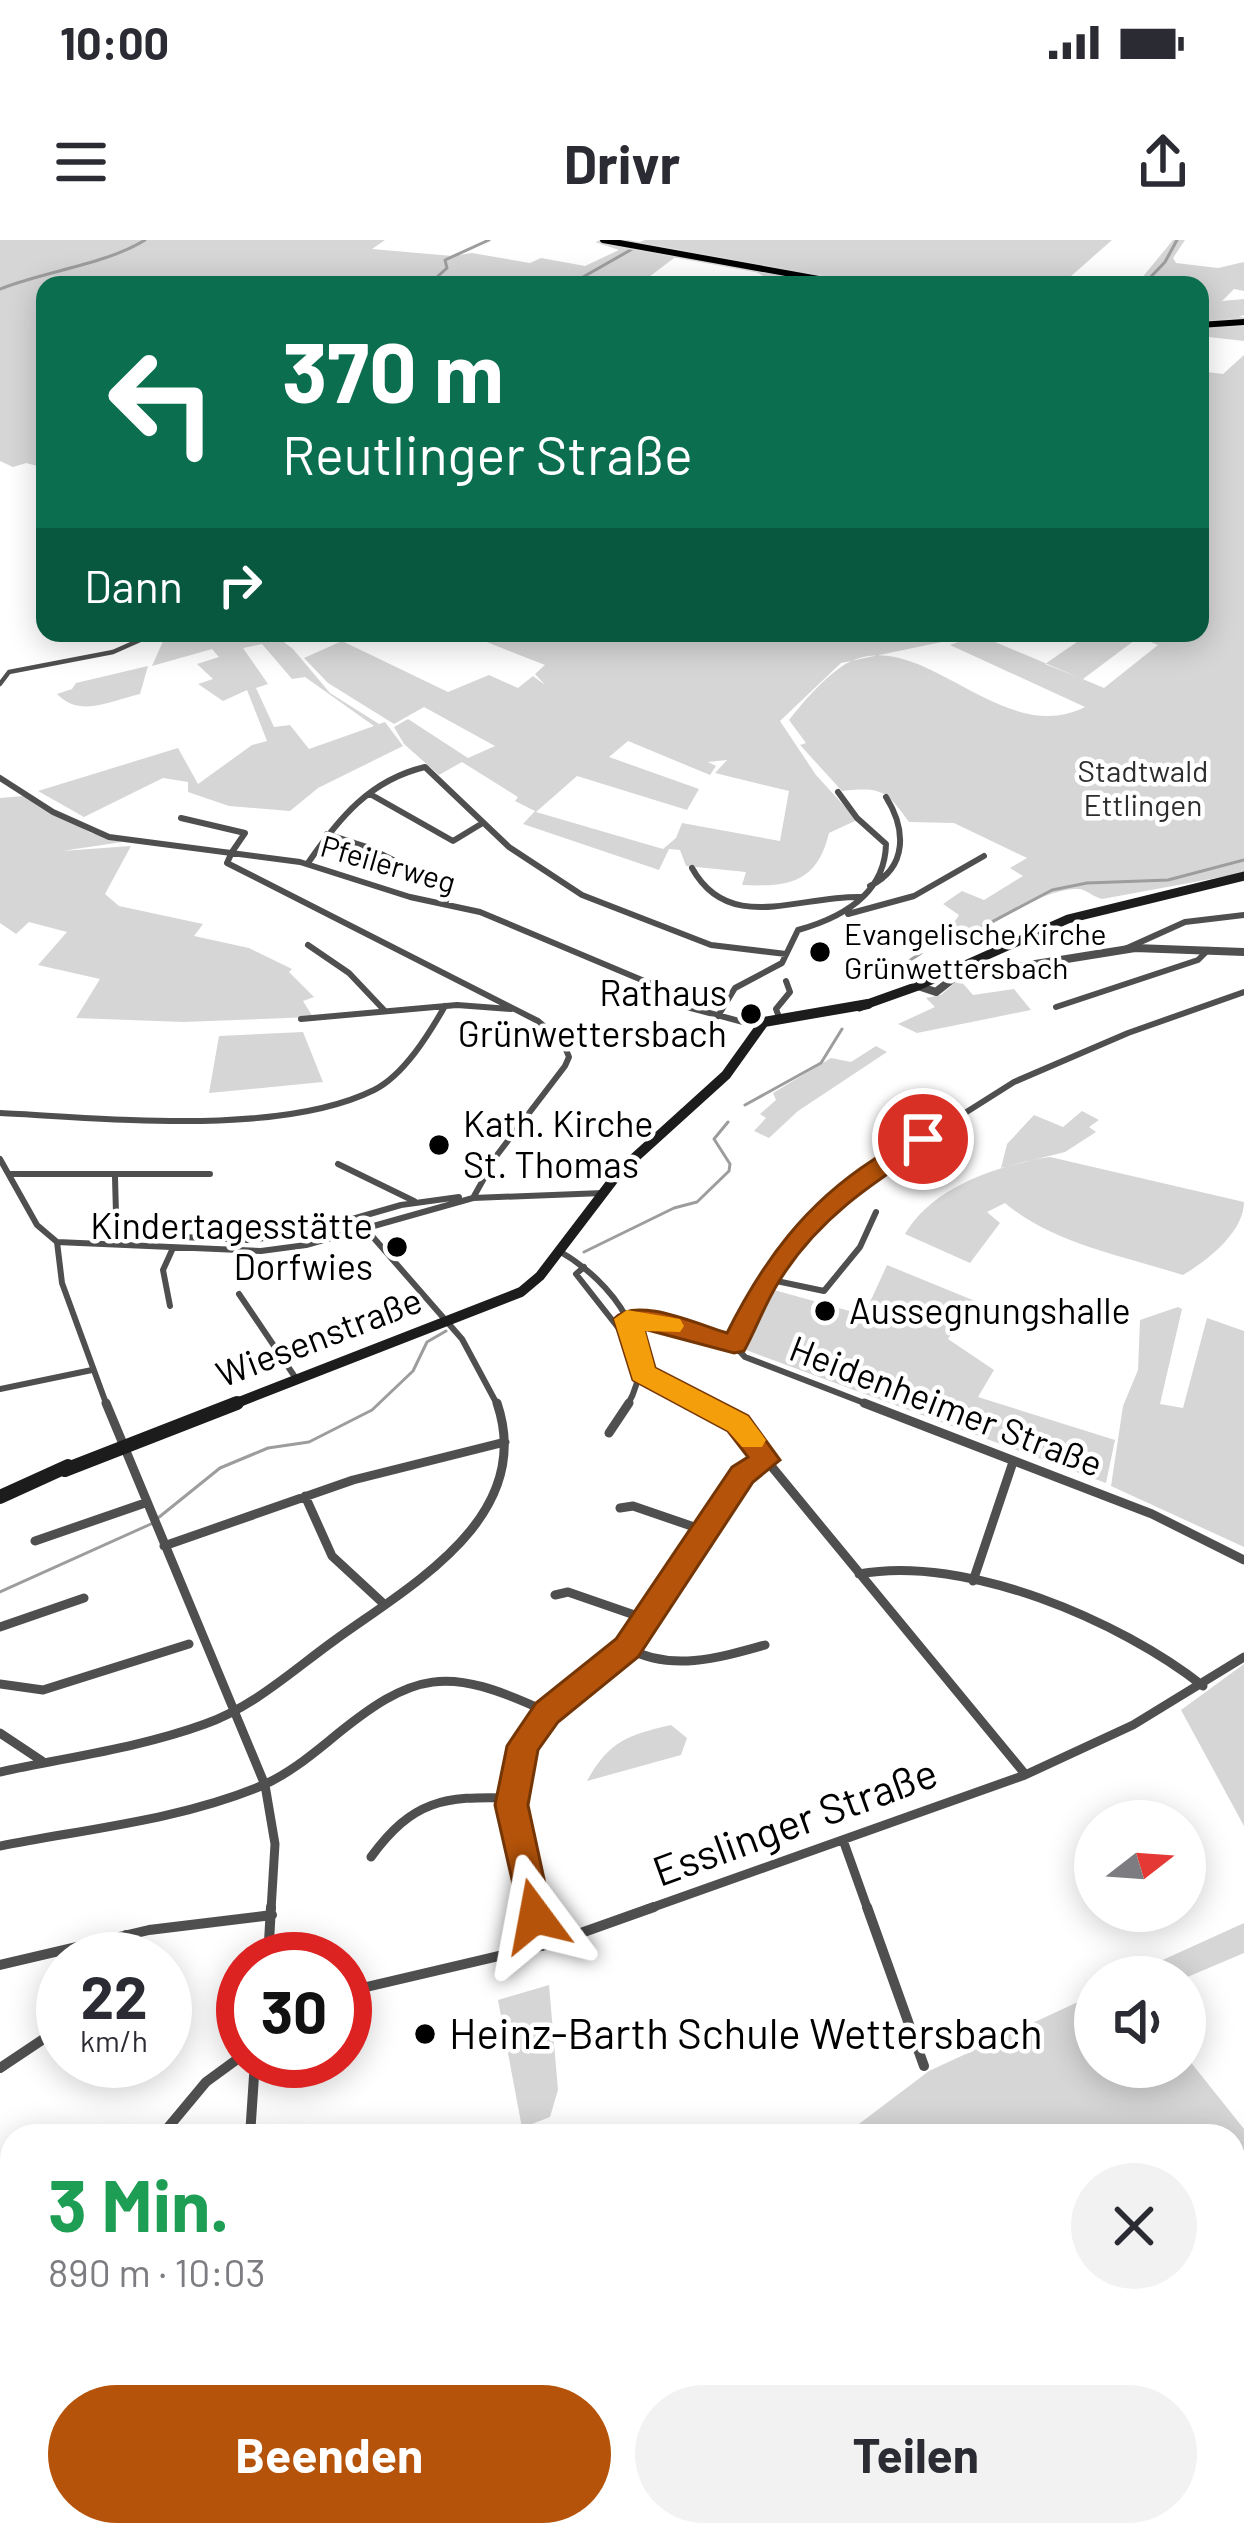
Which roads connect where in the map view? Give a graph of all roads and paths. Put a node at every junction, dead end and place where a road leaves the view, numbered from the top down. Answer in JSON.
{"nodes":[{"id":1,"x":603,"y":240,"type":"edge"},
{"id":2,"x":802,"y":276,"type":"edge"},
{"id":3,"x":1244,"y":322,"type":"edge"},
{"id":4,"x":1209,"y":324,"type":"edge"},
{"id":5,"x":136,"y":642,"type":"edge"},
{"id":6,"x":0,"y":683,"type":"edge"},
{"id":7,"x":0,"y":778,"type":"edge"},
{"id":8,"x":838,"y":793,"type":"dead end"},
{"id":9,"x":369,"y":794,"type":"junction"},
{"id":10,"x":886,"y":797,"type":"dead end"},
{"id":11,"x":182,"y":818,"type":"dead end"},
{"id":12,"x":482,"y":824,"type":"junction"},
{"id":13,"x":327,"y":834,"type":"junction"},
{"id":14,"x":232,"y":852,"type":"junction"},
{"id":15,"x":984,"y":856,"type":"dead end"},
{"id":16,"x":308,"y":864,"type":"junction"},
{"id":17,"x":692,"y":868,"type":"dead end"},
{"id":18,"x":1244,"y":876,"type":"edge"},
{"id":19,"x":869,"y":886,"type":"junction"},
{"id":20,"x":862,"y":897,"type":"junction"},
{"id":21,"x":445,"y":904,"type":"junction"},
{"id":22,"x":846,"y":914,"type":"junction"},
{"id":23,"x":1244,"y":915,"type":"edge"},
{"id":24,"x":308,"y":945,"type":"dead end"},
{"id":25,"x":1123,"y":949,"type":"junction"},
{"id":26,"x":1208,"y":950,"type":"junction"},
{"id":27,"x":1244,"y":952,"type":"edge"},
{"id":28,"x":786,"y":954,"type":"junction"},
{"id":29,"x":786,"y":981,"type":"dead end"},
{"id":30,"x":918,"y":986,"type":"junction"},
{"id":31,"x":1244,"y":992,"type":"edge"},
{"id":32,"x":445,"y":1006,"type":"junction"},
{"id":33,"x":1056,"y":1007,"type":"dead end"},
{"id":34,"x":512,"y":1009,"type":"junction"},
{"id":35,"x":385,"y":1010,"type":"junction"},
{"id":36,"x":718,"y":1016,"type":"junction"},
{"id":37,"x":779,"y":1017,"type":"junction"},
{"id":38,"x":301,"y":1019,"type":"dead end"},
{"id":39,"x":758,"y":1026,"type":"junction"},
{"id":40,"x":0,"y":1113,"type":"edge"},
{"id":41,"x":0,"y":1159,"type":"edge"},
{"id":42,"x":338,"y":1164,"type":"dead end"},
{"id":43,"x":8,"y":1174,"type":"junction"},
{"id":44,"x":210,"y":1174,"type":"dead end"},
{"id":45,"x":115,"y":1177,"type":"junction"},
{"id":46,"x":603,"y":1193,"type":"junction"},
{"id":47,"x":468,"y":1199,"type":"junction"},
{"id":48,"x":415,"y":1202,"type":"junction"},
{"id":49,"x":876,"y":1212,"type":"dead end"},
{"id":50,"x":364,"y":1228,"type":"junction"},
{"id":51,"x":57,"y":1242,"type":"junction"},
{"id":52,"x":172,"y":1248,"type":"junction"},
{"id":53,"x":559,"y":1251,"type":"junction"},
{"id":54,"x":584,"y":1267,"type":"junction"},
{"id":55,"x":767,"y":1279,"type":"junction"},
{"id":56,"x":239,"y":1294,"type":"dead end"},
{"id":57,"x":170,"y":1306,"type":"dead end"},
{"id":58,"x":627,"y":1319,"type":"junction"},
{"id":59,"x":446,"y":1321,"type":"junction"},
{"id":60,"x":734,"y":1344,"type":"junction"},
{"id":61,"x":628,"y":1350,"type":"dead end"},
{"id":62,"x":92,"y":1370,"type":"junction"},
{"id":63,"x":642,"y":1373,"type":"junction"},
{"id":64,"x":295,"y":1377,"type":"junction"},
{"id":65,"x":0,"y":1389,"type":"edge"},
{"id":66,"x":609,"y":1433,"type":"dead end"},
{"id":67,"x":505,"y":1442,"type":"junction"},
{"id":68,"x":125,"y":1445,"type":"junction"},
{"id":69,"x":766,"y":1460,"type":"junction"},
{"id":70,"x":1013,"y":1462,"type":"junction"},
{"id":71,"x":0,"y":1496,"type":"edge"},
{"id":72,"x":305,"y":1496,"type":"junction"},
{"id":73,"x":146,"y":1503,"type":"junction"},
{"id":74,"x":620,"y":1508,"type":"dead end"},
{"id":75,"x":703,"y":1530,"type":"junction"},
{"id":76,"x":35,"y":1541,"type":"dead end"},
{"id":77,"x":164,"y":1546,"type":"junction"},
{"id":78,"x":1244,"y":1560,"type":"edge"},
{"id":79,"x":860,"y":1574,"type":"junction"},
{"id":80,"x":973,"y":1581,"type":"junction"},
{"id":81,"x":555,"y":1595,"type":"dead end"},
{"id":82,"x":84,"y":1598,"type":"dead end"},
{"id":83,"x":385,"y":1605,"type":"junction"},
{"id":84,"x":649,"y":1620,"type":"junction"},
{"id":85,"x":0,"y":1628,"type":"edge"},
{"id":86,"x":189,"y":1644,"type":"dead end"},
{"id":87,"x":765,"y":1645,"type":"dead end"},
{"id":88,"x":627,"y":1648,"type":"junction"},
{"id":89,"x":1244,"y":1657,"type":"edge"},
{"id":90,"x":0,"y":1684,"type":"edge"},
{"id":91,"x":1203,"y":1686,"type":"junction"},
{"id":92,"x":547,"y":1712,"type":"junction"},
{"id":93,"x":232,"y":1713,"type":"junction"},
{"id":94,"x":0,"y":1733,"type":"edge"},
{"id":95,"x":44,"y":1762,"type":"junction"},
{"id":96,"x":0,"y":1772,"type":"edge"},
{"id":97,"x":1025,"y":1775,"type":"junction"},
{"id":98,"x":265,"y":1785,"type":"junction"},
{"id":99,"x":512,"y":1798,"type":"junction"},
{"id":100,"x":843,"y":1840,"type":"junction"},
{"id":101,"x":0,"y":1846,"type":"edge"},
{"id":102,"x":371,"y":1857,"type":"dead end"},
{"id":103,"x":272,"y":1915,"type":"junction"},
{"id":104,"x":148,"y":1932,"type":"edge"},
{"id":105,"x":270,"y":1932,"type":"edge"},
{"id":106,"x":542,"y":1946,"type":"junction"},
{"id":107,"x":36,"y":1956,"type":"edge"},
{"id":108,"x":0,"y":1965,"type":"edge"},
{"id":109,"x":372,"y":1986,"type":"edge"},
{"id":110,"x":36,"y":2044,"type":"edge"},
{"id":111,"x":924,"y":2066,"type":"dead end"},
{"id":112,"x":0,"y":2068,"type":"edge"},
{"id":113,"x":216,"y":2073,"type":"edge"},
{"id":114,"x":253,"y":2088,"type":"edge"},
{"id":115,"x":171,"y":2124,"type":"edge"},
{"id":116,"x":251,"y":2124,"type":"edge"}],
"edges":[{"from":1,"to":2,"type":"main road"},
{"from":3,"to":4,"type":"main road"},
{"from":5,"to":6,"type":"street"},
{"from":7,"to":14,"type":"street","name":"Pfeilerweg"},
{"from":8,"to":19,"type":"street"},
{"from":9,"to":12,"type":"street"},
{"from":9,"to":12,"type":"street"},
{"from":9,"to":13,"type":"street"},
{"from":10,"to":19,"type":"street"},
{"from":11,"to":14,"type":"street"},
{"from":12,"to":28,"type":"street"},
{"from":13,"to":16,"type":"street"},
{"from":13,"to":21,"type":"street"},
{"from":14,"to":16,"type":"street","name":"Pfeilerweg"},
{"from":14,"to":34,"type":"street"},
{"from":15,"to":22,"type":"street"},
{"from":16,"to":21,"type":"street","name":"Pfeilerweg"},
{"from":17,"to":20,"type":"street"},
{"from":18,"to":30,"type":"main road"},
{"from":19,"to":20,"type":"street"},
{"from":20,"to":22,"type":"street"},
{"from":21,"to":36,"type":"street","name":"Pfeilerweg"},
{"from":22,"to":28,"type":"street"},
{"from":23,"to":25,"type":"street"},
{"from":24,"to":35,"type":"street"},
{"from":25,"to":26,"type":"street"},
{"from":25,"to":30,"type":"street"},
{"from":26,"to":27,"type":"street"},
{"from":26,"to":33,"type":"street"},
{"from":28,"to":36,"type":"street"},
{"from":29,"to":37,"type":"street"},
{"from":30,"to":37,"type":"main road"},
{"from":31,"to":55,"type":"street"},
{"from":32,"to":34,"type":"street"},
{"from":32,"to":35,"type":"street"},
{"from":32,"to":40,"type":"street"},
{"from":34,"to":47,"type":"street"},
{"from":35,"to":38,"type":"street"},
{"from":36,"to":39,"type":"street","name":"Pfeilerweg"},
{"from":37,"to":39,"type":"main road"},
{"from":39,"to":46,"type":"main road","name":"Wiesenstraße"},
{"from":41,"to":43,"type":"street"},
{"from":42,"to":48,"type":"street"},
{"from":43,"to":45,"type":"street"},
{"from":43,"to":51,"type":"street"},
{"from":44,"to":45,"type":"street"},
{"from":45,"to":48,"type":"street"},
{"from":46,"to":47,"type":"street"},
{"from":46,"to":53,"type":"main road","name":"Wiesenstraße"},
{"from":47,"to":48,"type":"street"},
{"from":47,"to":50,"type":"street"},
{"from":49,"to":55,"type":"street"},
{"from":50,"to":52,"type":"street"},
{"from":50,"to":59,"type":"street"},
{"from":51,"to":52,"type":"street"},
{"from":51,"to":62,"type":"street"},
{"from":52,"to":57,"type":"street"},
{"from":53,"to":54,"type":"street"},
{"from":53,"to":59,"type":"main road","name":"Wiesenstraße"},
{"from":54,"to":58,"type":"street"},
{"from":54,"to":61,"type":"street"},
{"from":55,"to":60,"type":"street"},
{"from":56,"to":64,"type":"street"},
{"from":58,"to":60,"type":"street","name":"Heidenheimer Straße"},
{"from":58,"to":63,"type":"street"},
{"from":59,"to":64,"type":"main road","name":"Wiesenstraße"},
{"from":59,"to":67,"type":"street"},
{"from":60,"to":70,"type":"street","name":"Heidenheimer Straße"},
{"from":62,"to":65,"type":"street"},
{"from":62,"to":68,"type":"street"},
{"from":63,"to":66,"type":"street"},
{"from":63,"to":69,"type":"street"},
{"from":64,"to":68,"type":"main road","name":"Wiesenstraße"},
{"from":67,"to":72,"type":"street"},
{"from":67,"to":83,"type":"street"},
{"from":68,"to":71,"type":"main road","name":"Wiesenstraße"},
{"from":68,"to":73,"type":"street"},
{"from":69,"to":75,"type":"street"},
{"from":69,"to":79,"type":"street"},
{"from":70,"to":78,"type":"street","name":"Heidenheimer Straße"},
{"from":70,"to":80,"type":"street"},
{"from":72,"to":77,"type":"street"},
{"from":72,"to":83,"type":"street"},
{"from":73,"to":76,"type":"street"},
{"from":73,"to":77,"type":"street"},
{"from":74,"to":75,"type":"street"},
{"from":75,"to":84,"type":"street"},
{"from":77,"to":93,"type":"street"},
{"from":79,"to":80,"type":"street"},
{"from":79,"to":97,"type":"street"},
{"from":80,"to":91,"type":"street"},
{"from":81,"to":84,"type":"street"},
{"from":82,"to":85,"type":"street"},
{"from":83,"to":93,"type":"street"},
{"from":84,"to":88,"type":"street"},
{"from":86,"to":90,"type":"street"},
{"from":87,"to":88,"type":"street"},
{"from":88,"to":92,"type":"street"},
{"from":89,"to":91,"type":"street","name":"Esslinger Straße"},
{"from":91,"to":97,"type":"street","name":"Esslinger Straße"},
{"from":92,"to":98,"type":"street"},
{"from":92,"to":99,"type":"street"},
{"from":93,"to":95,"type":"street"},
{"from":93,"to":98,"type":"street"},
{"from":94,"to":95,"type":"street"},
{"from":95,"to":96,"type":"street"},
{"from":97,"to":100,"type":"street","name":"Esslinger Straße"},
{"from":98,"to":101,"type":"street"},
{"from":98,"to":103,"type":"street"},
{"from":99,"to":102,"type":"street"},
{"from":99,"to":106,"type":"street"},
{"from":100,"to":106,"type":"street","name":"Esslinger Straße"},
{"from":100,"to":111,"type":"street"},
{"from":103,"to":104,"type":"street"},
{"from":103,"to":105,"type":"street"},
{"from":106,"to":109,"type":"street","name":"Esslinger Straße"},
{"from":107,"to":108,"type":"street"},
{"from":110,"to":112,"type":"street"},
{"from":113,"to":115,"type":"street"},
{"from":114,"to":116,"type":"street"}]}
